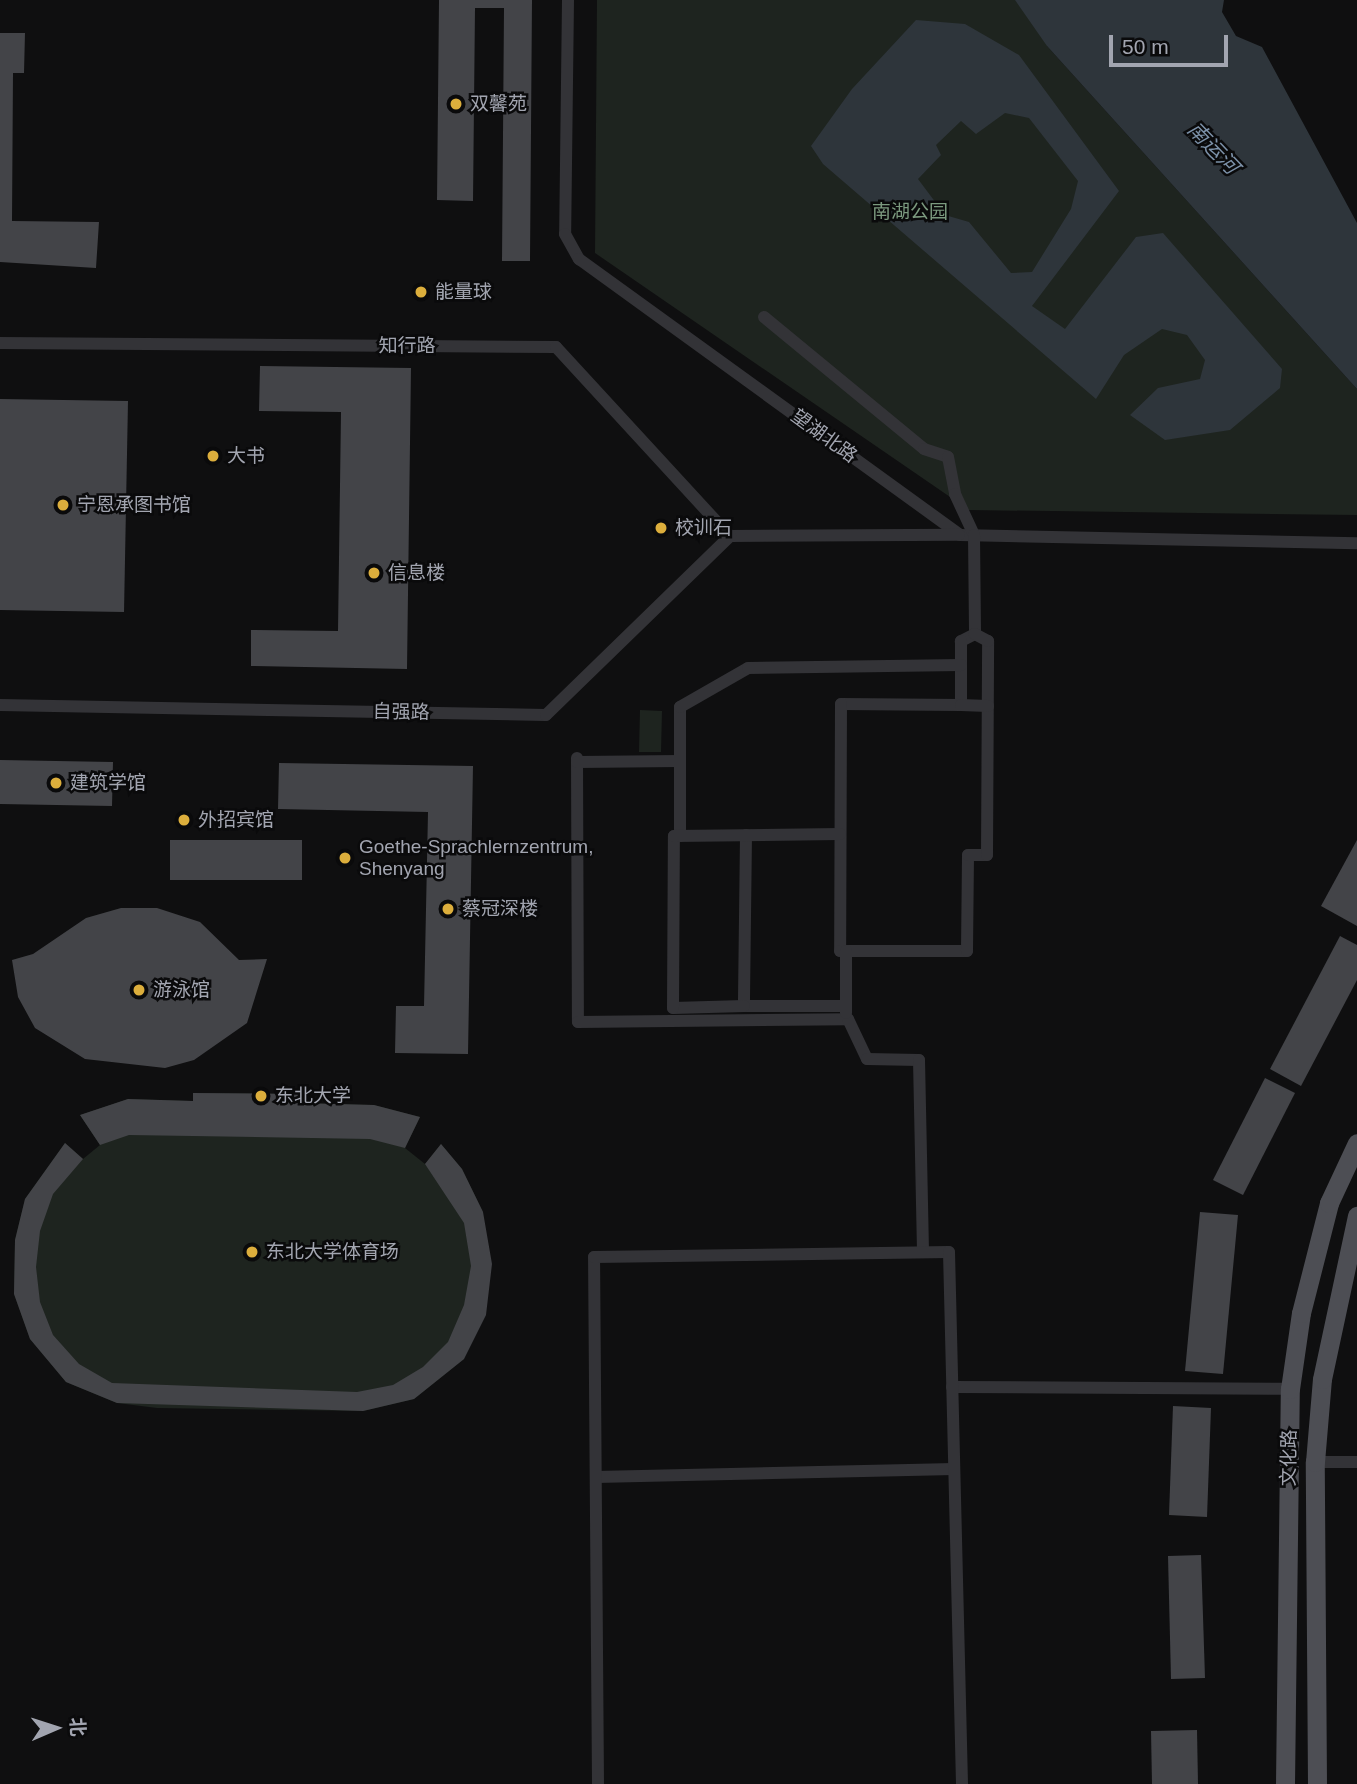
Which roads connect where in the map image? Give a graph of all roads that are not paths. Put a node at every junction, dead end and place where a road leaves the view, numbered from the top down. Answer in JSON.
{"nodes":[{"id":1,"x":568,"y":0,"type":"edge"},
{"id":2,"x":764,"y":317,"type":"dead end"},
{"id":3,"x":0,"y":343,"type":"edge"},
{"id":4,"x":960,"y":535,"type":"junction"},
{"id":5,"x":974,"y":535,"type":"junction"},
{"id":6,"x":730,"y":536,"type":"junction"},
{"id":7,"x":1357,"y":543,"type":"edge"},
{"id":8,"x":975,"y":634,"type":"junction"},
{"id":9,"x":961,"y":665,"type":"junction"},
{"id":10,"x":0,"y":705,"type":"edge"},
{"id":11,"x":961,"y":705,"type":"junction"},
{"id":12,"x":988,"y":706,"type":"junction"},
{"id":13,"x":680,"y":761,"type":"junction"},
{"id":14,"x":840,"y":834,"type":"junction"},
{"id":15,"x":746,"y":835,"type":"junction"},
{"id":16,"x":680,"y":836,"type":"junction"},
{"id":17,"x":846,"y":951,"type":"junction"},
{"id":18,"x":744,"y":1006,"type":"junction"},
{"id":19,"x":846,"y":1013,"type":"junction"},
{"id":20,"x":1357,"y":1143,"type":"edge"},
{"id":21,"x":1357,"y":1216,"type":"edge"},
{"id":22,"x":923,"y":1252,"type":"junction"},
{"id":23,"x":952,"y":1387,"type":"junction"},
{"id":24,"x":1290,"y":1389,"type":"junction"},
{"id":25,"x":1315,"y":1462,"type":"junction"},
{"id":26,"x":1357,"y":1462,"type":"edge"},
{"id":27,"x":954,"y":1469,"type":"junction"},
{"id":28,"x":596,"y":1477,"type":"junction"},
{"id":29,"x":598,"y":1784,"type":"edge"},
{"id":30,"x":962,"y":1784,"type":"edge"},
{"id":31,"x":1285,"y":1784,"type":"edge"},
{"id":32,"x":1317,"y":1784,"type":"edge"}],
"edges":[{"from":1,"to":4,"type":"street","name":"望湖北路"},
{"from":2,"to":5,"type":"street"},
{"from":3,"to":6,"type":"street","name":"知行路"},
{"from":4,"to":5,"type":"street"},
{"from":4,"to":6,"type":"street"},
{"from":5,"to":7,"type":"street"},
{"from":5,"to":8,"type":"street"},
{"from":6,"to":10,"type":"street","name":"自强路"},
{"from":8,"to":9,"type":"street"},
{"from":8,"to":12,"type":"street"},
{"from":9,"to":11,"type":"street"},
{"from":9,"to":13,"type":"street"},
{"from":11,"to":12,"type":"street"},
{"from":11,"to":14,"type":"street"},
{"from":12,"to":17,"type":"street"},
{"from":13,"to":16,"type":"street"},
{"from":13,"to":19,"type":"street"},
{"from":14,"to":15,"type":"street"},
{"from":14,"to":17,"type":"street"},
{"from":15,"to":16,"type":"street"},
{"from":15,"to":18,"type":"street"},
{"from":16,"to":18,"type":"street"},
{"from":17,"to":19,"type":"street"},
{"from":18,"to":19,"type":"street"},
{"from":19,"to":22,"type":"street"},
{"from":20,"to":24,"type":"main road","name":"文化路"},
{"from":21,"to":25,"type":"main road","name":"文化路"},
{"from":22,"to":23,"type":"street"},
{"from":22,"to":28,"type":"street"},
{"from":23,"to":24,"type":"street"},
{"from":23,"to":27,"type":"street"},
{"from":24,"to":31,"type":"main road","name":"文化路"},
{"from":25,"to":26,"type":"street"},
{"from":25,"to":32,"type":"main road","name":"文化路"},
{"from":27,"to":28,"type":"street"},
{"from":27,"to":30,"type":"street"},
{"from":28,"to":29,"type":"street"}]}
